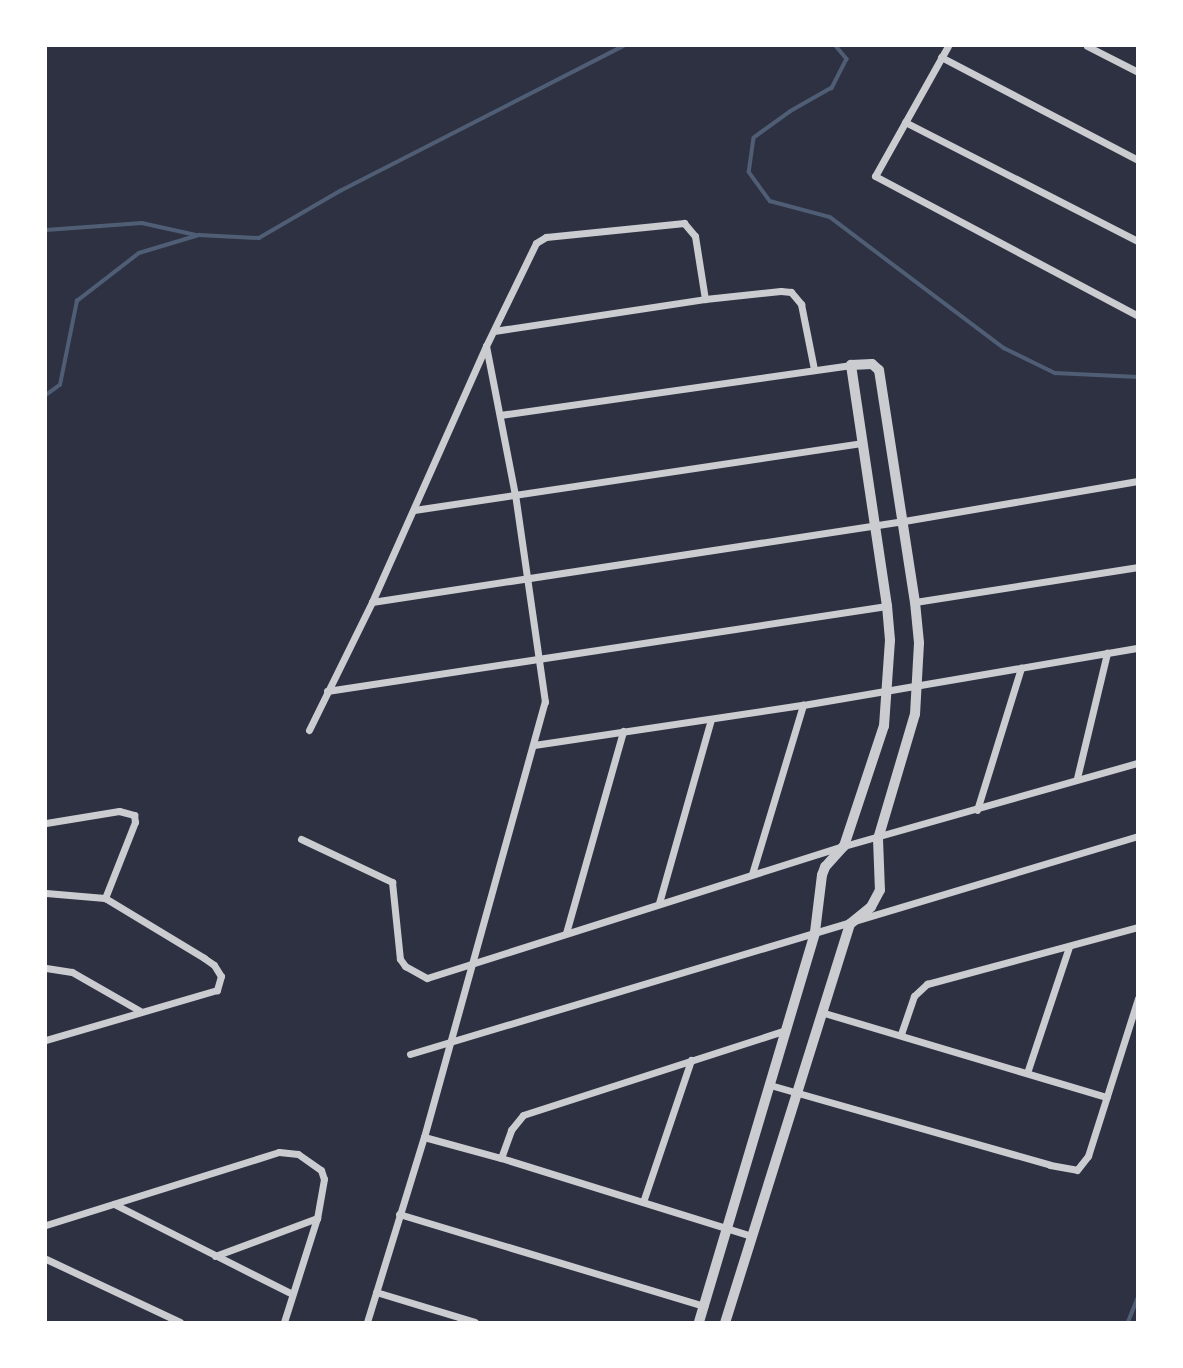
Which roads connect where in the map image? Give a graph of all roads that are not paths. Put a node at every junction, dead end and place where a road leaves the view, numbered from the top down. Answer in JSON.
{"nodes":[{"id":1,"x":948,"y":46,"type":"edge"},
{"id":2,"x":1087,"y":46,"type":"edge"},
{"id":3,"x":941,"y":57,"type":"junction"},
{"id":4,"x":1138,"y":72,"type":"edge"},
{"id":5,"x":905,"y":121,"type":"junction"},
{"id":6,"x":1138,"y":160,"type":"edge"},
{"id":7,"x":1138,"y":241,"type":"edge"},
{"id":8,"x":705,"y":299,"type":"junction"},
{"id":9,"x":1138,"y":316,"type":"edge"},
{"id":10,"x":494,"y":331,"type":"junction"},
{"id":11,"x":486,"y":346,"type":"junction"},
{"id":12,"x":851,"y":365,"type":"junction"},
{"id":13,"x":814,"y":369,"type":"junction"},
{"id":14,"x":500,"y":415,"type":"junction"},
{"id":15,"x":863,"y":443,"type":"junction"},
{"id":16,"x":1138,"y":481,"type":"edge"},
{"id":17,"x":515,"y":495,"type":"junction"},
{"id":18,"x":414,"y":510,"type":"junction"},
{"id":19,"x":904,"y":521,"type":"junction"},
{"id":20,"x":875,"y":525,"type":"junction"},
{"id":21,"x":1138,"y":567,"type":"edge"},
{"id":22,"x":528,"y":577,"type":"junction"},
{"id":23,"x":372,"y":602,"type":"junction"},
{"id":24,"x":915,"y":602,"type":"junction"},
{"id":25,"x":887,"y":606,"type":"junction"},
{"id":26,"x":1138,"y":648,"type":"edge"},
{"id":27,"x":1107,"y":653,"type":"junction"},
{"id":28,"x":541,"y":658,"type":"junction"},
{"id":29,"x":1021,"y":668,"type":"junction"},
{"id":30,"x":918,"y":686,"type":"junction"},
{"id":31,"x":888,"y":690,"type":"junction"},
{"id":32,"x":327,"y":691,"type":"junction"},
{"id":33,"x":803,"y":705,"type":"junction"},
{"id":34,"x":711,"y":719,"type":"junction"},
{"id":35,"x":309,"y":730,"type":"dead end"},
{"id":36,"x":623,"y":731,"type":"junction"},
{"id":37,"x":534,"y":746,"type":"junction"},
{"id":38,"x":1138,"y":763,"type":"edge"},
{"id":39,"x":1077,"y":778,"type":"junction"},
{"id":40,"x":977,"y":810,"type":"junction"},
{"id":41,"x":46,"y":822,"type":"edge"},
{"id":42,"x":1138,"y":836,"type":"edge"},
{"id":43,"x":301,"y":839,"type":"dead end"},
{"id":44,"x":878,"y":839,"type":"junction"},
{"id":45,"x":844,"y":846,"type":"junction"},
{"id":46,"x":751,"y":874,"type":"junction"},
{"id":47,"x":46,"y":893,"type":"edge"},
{"id":48,"x":105,"y":898,"type":"junction"},
{"id":49,"x":659,"y":903,"type":"junction"},
{"id":50,"x":850,"y":924,"type":"junction"},
{"id":51,"x":1138,"y":927,"type":"edge"},
{"id":52,"x":815,"y":932,"type":"junction"},
{"id":53,"x":566,"y":933,"type":"junction"},
{"id":54,"x":1069,"y":947,"type":"junction"},
{"id":55,"x":472,"y":964,"type":"junction"},
{"id":56,"x":46,"y":968,"type":"edge"},
{"id":57,"x":1138,"y":998,"type":"edge"},
{"id":58,"x":140,"y":1011,"type":"junction"},
{"id":59,"x":821,"y":1012,"type":"junction"},
{"id":60,"x":786,"y":1030,"type":"junction"},
{"id":61,"x":901,"y":1034,"type":"junction"},
{"id":62,"x":46,"y":1040,"type":"edge"},
{"id":63,"x":449,"y":1043,"type":"junction"},
{"id":64,"x":410,"y":1054,"type":"dead end"},
{"id":65,"x":691,"y":1060,"type":"junction"},
{"id":66,"x":1027,"y":1073,"type":"junction"},
{"id":67,"x":770,"y":1085,"type":"junction"},
{"id":68,"x":796,"y":1092,"type":"junction"},
{"id":69,"x":1107,"y":1097,"type":"junction"},
{"id":70,"x":424,"y":1137,"type":"junction"},
{"id":71,"x":501,"y":1158,"type":"junction"},
{"id":72,"x":643,"y":1202,"type":"junction"},
{"id":73,"x":114,"y":1205,"type":"junction"},
{"id":74,"x":399,"y":1214,"type":"junction"},
{"id":75,"x":317,"y":1217,"type":"junction"},
{"id":76,"x":46,"y":1225,"type":"edge"},
{"id":77,"x":728,"y":1228,"type":"junction"},
{"id":78,"x":751,"y":1236,"type":"junction"},
{"id":79,"x":215,"y":1256,"type":"junction"},
{"id":80,"x":46,"y":1259,"type":"edge"},
{"id":81,"x":376,"y":1292,"type":"junction"},
{"id":82,"x":292,"y":1294,"type":"junction"},
{"id":83,"x":704,"y":1306,"type":"junction"},
{"id":84,"x":160,"y":1313,"type":"junction"},
{"id":85,"x":155,"y":1322,"type":"edge"},
{"id":86,"x":180,"y":1322,"type":"edge"},
{"id":87,"x":284,"y":1322,"type":"edge"},
{"id":88,"x":367,"y":1322,"type":"edge"},
{"id":89,"x":475,"y":1322,"type":"edge"},
{"id":90,"x":699,"y":1322,"type":"edge"},
{"id":91,"x":725,"y":1322,"type":"edge"}],
"edges":[{"from":1,"to":3,"type":"street"},
{"from":2,"to":4,"type":"street"},
{"from":3,"to":5,"type":"street"},
{"from":3,"to":6,"type":"street"},
{"from":5,"to":7,"type":"street"},
{"from":5,"to":9,"type":"street"},
{"from":8,"to":10,"type":"street"},
{"from":8,"to":10,"type":"street"},
{"from":8,"to":13,"type":"street"},
{"from":10,"to":11,"type":"street"},
{"from":11,"to":14,"type":"street"},
{"from":11,"to":18,"type":"street"},
{"from":12,"to":13,"type":"street"},
{"from":12,"to":15,"type":"street"},
{"from":12,"to":19,"type":"street"},
{"from":13,"to":14,"type":"street"},
{"from":14,"to":17,"type":"street"},
{"from":15,"to":17,"type":"street"},
{"from":15,"to":20,"type":"street"},
{"from":16,"to":19,"type":"street"},
{"from":17,"to":18,"type":"street"},
{"from":17,"to":22,"type":"street"},
{"from":18,"to":23,"type":"street"},
{"from":19,"to":20,"type":"street"},
{"from":19,"to":24,"type":"street"},
{"from":20,"to":22,"type":"street"},
{"from":20,"to":25,"type":"street"},
{"from":21,"to":24,"type":"street"},
{"from":22,"to":23,"type":"street"},
{"from":22,"to":28,"type":"street"},
{"from":23,"to":32,"type":"street"},
{"from":24,"to":30,"type":"street"},
{"from":25,"to":28,"type":"street"},
{"from":25,"to":31,"type":"street"},
{"from":26,"to":27,"type":"street"},
{"from":27,"to":29,"type":"street"},
{"from":27,"to":39,"type":"street"},
{"from":28,"to":32,"type":"street"},
{"from":28,"to":37,"type":"street"},
{"from":29,"to":30,"type":"street"},
{"from":29,"to":40,"type":"street"},
{"from":30,"to":31,"type":"street"},
{"from":30,"to":44,"type":"street"},
{"from":31,"to":33,"type":"street"},
{"from":31,"to":45,"type":"street"},
{"from":32,"to":35,"type":"street"},
{"from":33,"to":34,"type":"street"},
{"from":33,"to":46,"type":"street"},
{"from":34,"to":36,"type":"street"},
{"from":34,"to":49,"type":"street"},
{"from":36,"to":37,"type":"street"},
{"from":36,"to":53,"type":"street"},
{"from":37,"to":55,"type":"street"},
{"from":38,"to":39,"type":"street"},
{"from":39,"to":40,"type":"street"},
{"from":40,"to":44,"type":"street"},
{"from":41,"to":48,"type":"street"},
{"from":42,"to":50,"type":"street"},
{"from":43,"to":55,"type":"street"},
{"from":44,"to":45,"type":"street"},
{"from":44,"to":50,"type":"street"},
{"from":45,"to":46,"type":"street"},
{"from":45,"to":52,"type":"street"},
{"from":46,"to":49,"type":"street"},
{"from":47,"to":48,"type":"street"},
{"from":48,"to":58,"type":"street"},
{"from":49,"to":53,"type":"street"},
{"from":50,"to":52,"type":"street"},
{"from":50,"to":59,"type":"street"},
{"from":51,"to":54,"type":"street"},
{"from":52,"to":60,"type":"street"},
{"from":52,"to":63,"type":"street"},
{"from":53,"to":55,"type":"street"},
{"from":54,"to":61,"type":"street"},
{"from":54,"to":66,"type":"street"},
{"from":55,"to":63,"type":"street"},
{"from":56,"to":58,"type":"street"},
{"from":57,"to":69,"type":"street"},
{"from":58,"to":62,"type":"street"},
{"from":59,"to":61,"type":"street"},
{"from":59,"to":68,"type":"street"},
{"from":60,"to":65,"type":"street"},
{"from":60,"to":67,"type":"street"},
{"from":61,"to":66,"type":"street"},
{"from":63,"to":64,"type":"street"},
{"from":63,"to":70,"type":"street"},
{"from":65,"to":71,"type":"street"},
{"from":65,"to":72,"type":"street"},
{"from":66,"to":69,"type":"street"},
{"from":67,"to":68,"type":"street"},
{"from":67,"to":77,"type":"street"},
{"from":68,"to":69,"type":"street"},
{"from":68,"to":78,"type":"street"},
{"from":70,"to":71,"type":"street"},
{"from":70,"to":74,"type":"street"},
{"from":71,"to":72,"type":"street"},
{"from":72,"to":77,"type":"street"},
{"from":73,"to":75,"type":"street"},
{"from":73,"to":76,"type":"street"},
{"from":73,"to":79,"type":"street"},
{"from":74,"to":81,"type":"street"},
{"from":74,"to":83,"type":"street"},
{"from":75,"to":79,"type":"street"},
{"from":75,"to":82,"type":"street"},
{"from":77,"to":78,"type":"street"},
{"from":77,"to":83,"type":"street"},
{"from":78,"to":91,"type":"street"},
{"from":79,"to":82,"type":"street"},
{"from":80,"to":84,"type":"street"},
{"from":81,"to":88,"type":"street"},
{"from":81,"to":89,"type":"street"},
{"from":82,"to":87,"type":"street"},
{"from":83,"to":90,"type":"street"},
{"from":84,"to":85,"type":"street"},
{"from":84,"to":86,"type":"street"}]}
